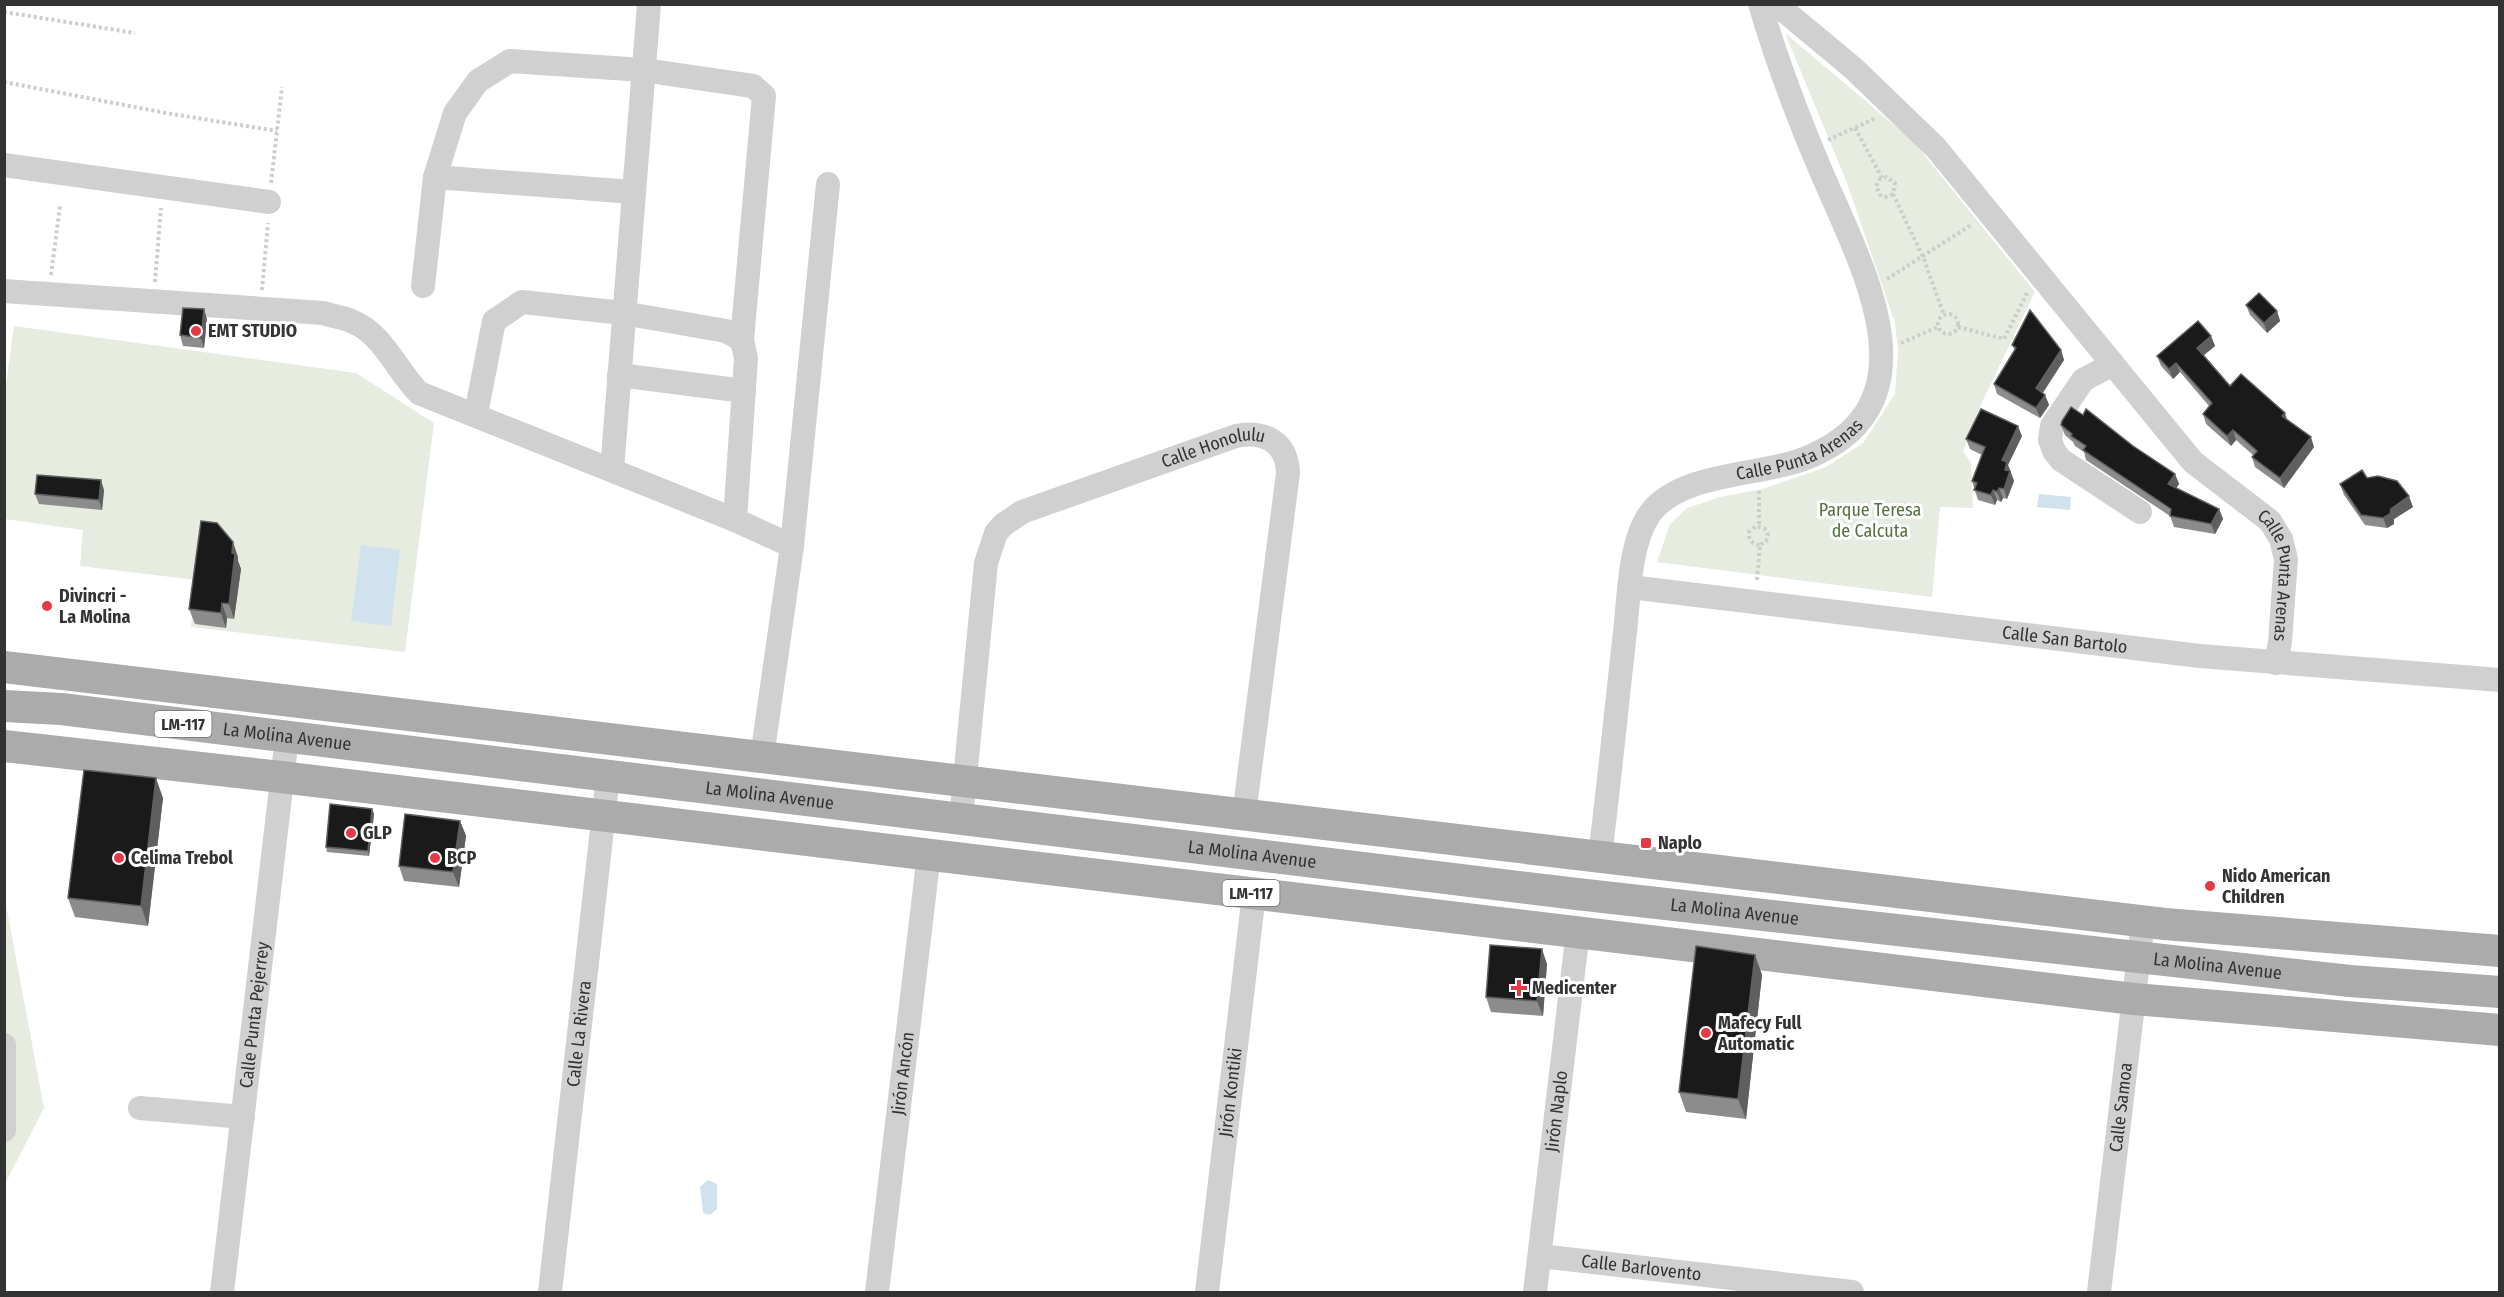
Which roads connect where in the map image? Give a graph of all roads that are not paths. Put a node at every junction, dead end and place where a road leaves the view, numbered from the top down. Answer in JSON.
{"nodes":[{"id":1,"x":649,"y":4,"type":"edge"},
{"id":2,"x":1760,"y":4,"type":"edge"},
{"id":3,"x":1776,"y":4,"type":"edge"},
{"id":4,"x":643,"y":70,"type":"junction"},
{"id":5,"x":14,"y":166,"type":"edge"},
{"id":6,"x":435,"y":177,"type":"junction"},
{"id":7,"x":828,"y":184,"type":"dead end"},
{"id":8,"x":633,"y":192,"type":"junction"},
{"id":9,"x":269,"y":202,"type":"dead end"},
{"id":10,"x":423,"y":285,"type":"dead end"},
{"id":11,"x":4,"y":291,"type":"edge"},
{"id":12,"x":623,"y":313,"type":"junction"},
{"id":13,"x":742,"y":340,"type":"junction"},
{"id":14,"x":2113,"y":364,"type":"junction"},
{"id":15,"x":619,"y":375,"type":"junction"},
{"id":16,"x":744,"y":391,"type":"junction"},
{"id":17,"x":476,"y":414,"type":"junction"},
{"id":18,"x":612,"y":470,"type":"junction"},
{"id":19,"x":2140,"y":512,"type":"dead end"},
{"id":20,"x":735,"y":520,"type":"junction"},
{"id":21,"x":792,"y":546,"type":"junction"},
{"id":22,"x":1630,"y":587,"type":"junction"},
{"id":23,"x":2276,"y":663,"type":"junction"},
{"id":24,"x":4,"y":667,"type":"edge"},
{"id":25,"x":2499,"y":680,"type":"edge"},
{"id":26,"x":4,"y":706,"type":"edge"},
{"id":27,"x":79,"y":711,"type":"junction"},
{"id":28,"x":480,"y":722,"type":"junction"},
{"id":29,"x":4,"y":724,"type":"edge"},
{"id":30,"x":287,"y":737,"type":"junction"},
{"id":31,"x":4,"y":746,"type":"edge"},
{"id":32,"x":452,"y":757,"type":"junction"},
{"id":33,"x":762,"y":757,"type":"junction"},
{"id":34,"x":608,"y":776,"type":"junction"},
{"id":35,"x":281,"y":777,"type":"junction"},
{"id":36,"x":964,"y":782,"type":"junction"},
{"id":37,"x":1246,"y":800,"type":"junction"},
{"id":38,"x":604,"y":817,"type":"junction"},
{"id":39,"x":961,"y":819,"type":"junction"},
{"id":40,"x":929,"y":854,"type":"junction"},
{"id":41,"x":1600,"y":856,"type":"junction"},
{"id":42,"x":1254,"y":894,"type":"junction"},
{"id":43,"x":2143,"y":921,"type":"junction"},
{"id":44,"x":1578,"y":931,"type":"junction"},
{"id":45,"x":2499,"y":951,"type":"edge"},
{"id":46,"x":2138,"y":958,"type":"junction"},
{"id":47,"x":2499,"y":992,"type":"edge"},
{"id":48,"x":2134,"y":999,"type":"junction"},
{"id":49,"x":2499,"y":1030,"type":"edge"},
{"id":50,"x":4,"y":1045,"type":"edge"},
{"id":51,"x":140,"y":1108,"type":"dead end"},
{"id":52,"x":243,"y":1117,"type":"junction"},
{"id":53,"x":4,"y":1130,"type":"edge"},
{"id":54,"x":1540,"y":1256,"type":"junction"},
{"id":55,"x":222,"y":1293,"type":"edge"},
{"id":56,"x":550,"y":1293,"type":"edge"},
{"id":57,"x":878,"y":1293,"type":"edge"},
{"id":58,"x":1207,"y":1293,"type":"edge"},
{"id":59,"x":1535,"y":1293,"type":"edge"},
{"id":60,"x":1852,"y":1293,"type":"edge"},
{"id":61,"x":2098,"y":1293,"type":"edge"}],
"edges":[{"from":1,"to":4,"type":"street"},
{"from":2,"to":22,"type":"street","name":"Calle Punta Arenas"},
{"from":3,"to":14,"type":"street","name":"Calle Punta Arenas"},
{"from":4,"to":6,"type":"street"},
{"from":4,"to":8,"type":"street"},
{"from":4,"to":13,"type":"street"},
{"from":5,"to":9,"type":"street"},
{"from":6,"to":8,"type":"street"},
{"from":6,"to":10,"type":"street"},
{"from":7,"to":21,"type":"street"},
{"from":8,"to":12,"type":"street"},
{"from":11,"to":17,"type":"street"},
{"from":12,"to":13,"type":"street"},
{"from":12,"to":15,"type":"street"},
{"from":12,"to":17,"type":"street"},
{"from":13,"to":16,"type":"street"},
{"from":14,"to":19,"type":"street"},
{"from":14,"to":23,"type":"street","name":"Calle Punta Arenas"},
{"from":15,"to":16,"type":"street"},
{"from":15,"to":18,"type":"street"},
{"from":16,"to":20,"type":"street"},
{"from":17,"to":18,"type":"street"},
{"from":18,"to":20,"type":"street"},
{"from":20,"to":21,"type":"street"},
{"from":21,"to":33,"type":"street"},
{"from":22,"to":23,"type":"street","name":"Calle San Bartolo"},
{"from":22,"to":41,"type":"street","name":"Calle Punta Arenas"},
{"from":23,"to":25,"type":"street","name":"Calle San Bartolo"},
{"from":24,"to":28,"type":"main road","name":"La Molina Avenue","number":"LM-117"},
{"from":26,"to":27,"type":"main road","name":"La Molina Avenue","number":"LM-117"},
{"from":27,"to":29,"type":"main road"},
{"from":27,"to":30,"type":"main road","name":"La Molina Avenue","number":"LM-117"},
{"from":28,"to":32,"type":"main road"},
{"from":28,"to":33,"type":"main road","name":"La Molina Avenue","number":"LM-117"},
{"from":30,"to":32,"type":"main road","name":"La Molina Avenue","number":"LM-117"},
{"from":30,"to":35,"type":"street","name":"Calle Punta Pejerrey"},
{"from":31,"to":35,"type":"main road","name":"La Molina Avenue","number":"LM-117"},
{"from":32,"to":34,"type":"main road","name":"La Molina Avenue","number":"LM-117"},
{"from":33,"to":36,"type":"main road","name":"La Molina Avenue","number":"LM-117"},
{"from":34,"to":38,"type":"street","name":"Calle La Rivera"},
{"from":34,"to":39,"type":"main road","name":"La Molina Avenue","number":"LM-117"},
{"from":35,"to":38,"type":"main road","name":"La Molina Avenue","number":"LM-117"},
{"from":35,"to":52,"type":"street","name":"Calle Punta Pejerrey"},
{"from":36,"to":37,"type":"main road","name":"La Molina Avenue","number":"LM-117"},
{"from":36,"to":37,"type":"street","name":"Calle Honolulu"},
{"from":36,"to":39,"type":"street","name":"Calle Honolulu"},
{"from":37,"to":41,"type":"main road","name":"La Molina Avenue","number":"LM-117"},
{"from":38,"to":40,"type":"main road","name":"La Molina Avenue","number":"LM-117"},
{"from":38,"to":56,"type":"street","name":"Calle La Rivera"},
{"from":39,"to":46,"type":"main road","name":"La Molina Avenue","number":"LM-117"},
{"from":40,"to":42,"type":"main road","name":"La Molina Avenue","number":"LM-117"},
{"from":40,"to":57,"type":"street","name":"Jirón Ancón"},
{"from":41,"to":43,"type":"main road","name":"La Molina Avenue","number":"LM-117"},
{"from":42,"to":44,"type":"main road","name":"La Molina Avenue","number":"LM-117"},
{"from":42,"to":58,"type":"street","name":"Jirón Kontiki"},
{"from":43,"to":45,"type":"main road","name":"La Molina Avenue","number":"LM-117"},
{"from":43,"to":46,"type":"street","name":"Calle Samoa"},
{"from":44,"to":48,"type":"main road","name":"La Molina Avenue","number":"LM-117"},
{"from":44,"to":54,"type":"street","name":"Jirón Naplo"},
{"from":46,"to":47,"type":"main road","name":"La Molina Avenue","number":"LM-117"},
{"from":46,"to":48,"type":"street","name":"Calle Samoa"},
{"from":48,"to":49,"type":"main road","name":"La Molina Avenue","number":"LM-117"},
{"from":48,"to":61,"type":"street","name":"Calle Samoa"},
{"from":50,"to":53,"type":"street"},
{"from":51,"to":52,"type":"street"},
{"from":52,"to":55,"type":"street","name":"Calle Punta Pejerrey"},
{"from":54,"to":59,"type":"street","name":"Jirón Naplo"},
{"from":54,"to":60,"type":"street","name":"Calle Barlovento"}]}
